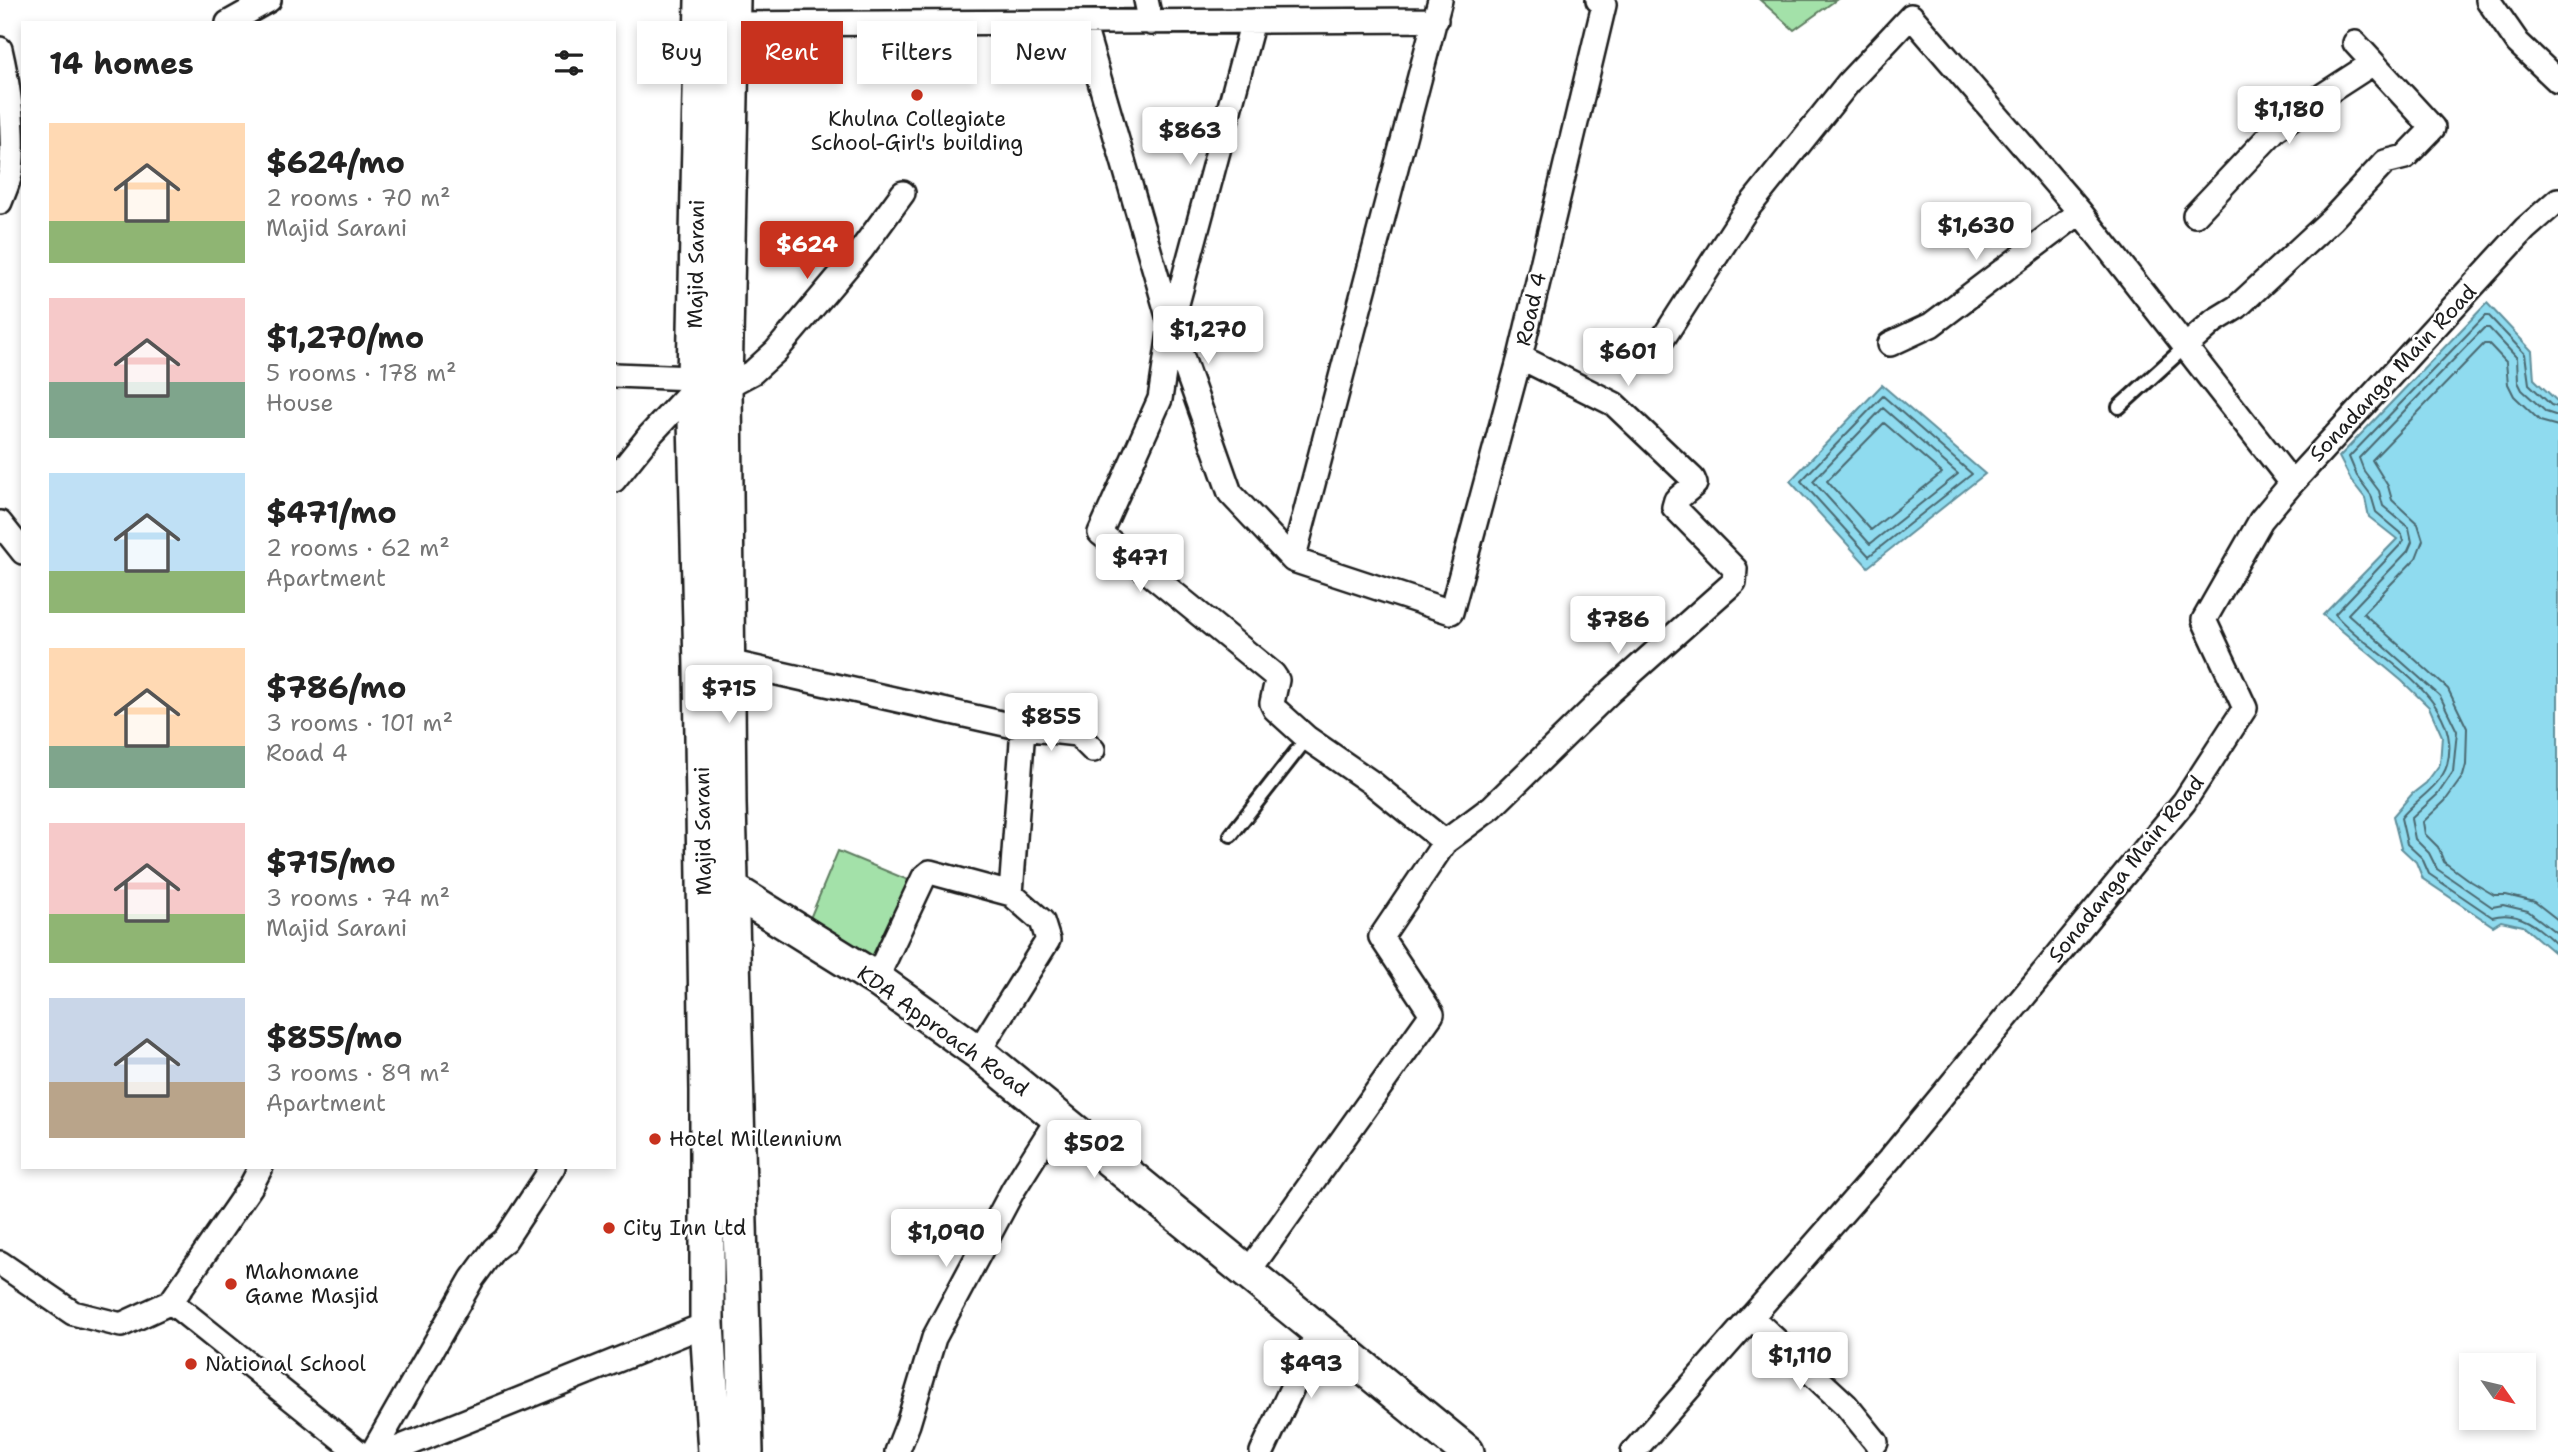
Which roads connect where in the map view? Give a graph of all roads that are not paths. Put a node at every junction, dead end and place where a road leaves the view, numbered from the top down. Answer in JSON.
{"nodes":[{"id":1,"x":269,"y":0,"type":"edge"},
{"id":2,"x":702,"y":0,"type":"edge"},
{"id":3,"x":1146,"y":0,"type":"edge"},
{"id":4,"x":2488,"y":0,"type":"edge"},
{"id":5,"x":1601,"y":2,"type":"edge"},
{"id":6,"x":1438,"y":10,"type":"edge"},
{"id":7,"x":732,"y":12,"type":"edge"},
{"id":8,"x":229,"y":15,"type":"edge"},
{"id":9,"x":1019,"y":21,"type":"edge"},
{"id":10,"x":1252,"y":21,"type":"junction"},
{"id":11,"x":1091,"y":23,"type":"edge"},
{"id":12,"x":1152,"y":23,"type":"junction"},
{"id":13,"x":2355,"y":43,"type":"dead end"},
{"id":14,"x":0,"y":49,"type":"edge"},
{"id":15,"x":1091,"y":51,"type":"edge"},
{"id":16,"x":2373,"y":64,"type":"junction"},
{"id":17,"x":2558,"y":81,"type":"edge"},
{"id":18,"x":17,"y":171,"type":"edge"},
{"id":19,"x":903,"y":193,"type":"dead end"},
{"id":20,"x":2558,"y":200,"type":"edge"},
{"id":21,"x":0,"y":202,"type":"edge"},
{"id":22,"x":2080,"y":212,"type":"junction"},
{"id":23,"x":2195,"y":215,"type":"dead end"},
{"id":24,"x":1171,"y":326,"type":"junction"},
{"id":25,"x":1662,"y":341,"type":"dead end"},
{"id":26,"x":1890,"y":344,"type":"dead end"},
{"id":27,"x":2185,"y":347,"type":"junction"},
{"id":28,"x":1520,"y":356,"type":"junction"},
{"id":29,"x":616,"y":375,"type":"edge"},
{"id":30,"x":704,"y":385,"type":"junction"},
{"id":31,"x":2119,"y":407,"type":"dead end"},
{"id":32,"x":616,"y":478,"type":"edge"},
{"id":33,"x":2292,"y":483,"type":"junction"},
{"id":34,"x":0,"y":523,"type":"edge"},
{"id":35,"x":21,"y":549,"type":"edge"},
{"id":36,"x":1293,"y":560,"type":"junction"},
{"id":37,"x":728,"y":662,"type":"junction"},
{"id":38,"x":1023,"y":729,"type":"junction"},
{"id":39,"x":1307,"y":738,"type":"junction"},
{"id":40,"x":1093,"y":750,"type":"dead end"},
{"id":41,"x":1231,"y":835,"type":"dead end"},
{"id":42,"x":1444,"y":842,"type":"junction"},
{"id":43,"x":733,"y":890,"type":"junction"},
{"id":44,"x":1011,"y":894,"type":"junction"},
{"id":45,"x":876,"y":979,"type":"junction"},
{"id":46,"x":978,"y":1052,"type":"junction"},
{"id":47,"x":1059,"y":1118,"type":"junction"},
{"id":48,"x":260,"y":1169,"type":"edge"},
{"id":49,"x":551,"y":1169,"type":"edge"},
{"id":50,"x":0,"y":1263,"type":"edge"},
{"id":51,"x":1248,"y":1272,"type":"junction"},
{"id":52,"x":172,"y":1302,"type":"junction"},
{"id":53,"x":1751,"y":1317,"type":"junction"},
{"id":54,"x":706,"y":1324,"type":"junction"},
{"id":55,"x":1320,"y":1330,"type":"junction"},
{"id":56,"x":1875,"y":1442,"type":"dead end"},
{"id":57,"x":358,"y":1452,"type":"edge"},
{"id":58,"x":373,"y":1452,"type":"edge"},
{"id":59,"x":389,"y":1452,"type":"edge"},
{"id":60,"x":715,"y":1452,"type":"edge"},
{"id":61,"x":746,"y":1452,"type":"edge"},
{"id":62,"x":897,"y":1452,"type":"edge"},
{"id":63,"x":1262,"y":1452,"type":"edge"},
{"id":64,"x":1468,"y":1452,"type":"edge"},
{"id":65,"x":1633,"y":1452,"type":"edge"}],
"edges":[{"from":1,"to":8,"type":"street"},
{"from":2,"to":30,"type":"main road","name":"Majid Sarani"},
{"from":3,"to":12,"type":"street"},
{"from":4,"to":17,"type":"street"},
{"from":5,"to":28,"type":"street","name":"Road 4"},
{"from":6,"to":10,"type":"street"},
{"from":6,"to":36,"type":"street"},
{"from":7,"to":9,"type":"street"},
{"from":7,"to":30,"type":"main road","name":"Majid Sarani"},
{"from":10,"to":12,"type":"street"},
{"from":10,"to":24,"type":"street"},
{"from":11,"to":12,"type":"street"},
{"from":13,"to":16,"type":"street"},
{"from":14,"to":18,"type":"street"},
{"from":15,"to":24,"type":"street"},
{"from":16,"to":23,"type":"street"},
{"from":16,"to":27,"type":"street"},
{"from":18,"to":21,"type":"street"},
{"from":19,"to":30,"type":"street"},
{"from":20,"to":33,"type":"street","name":"Sonadanga Main Road"},
{"from":22,"to":25,"type":"street"},
{"from":22,"to":26,"type":"street"},
{"from":22,"to":27,"type":"street"},
{"from":24,"to":36,"type":"street"},
{"from":24,"to":39,"type":"street"},
{"from":27,"to":31,"type":"lane"},
{"from":27,"to":33,"type":"street"},
{"from":28,"to":36,"type":"street","name":"Road 4"},
{"from":28,"to":42,"type":"street"},
{"from":29,"to":30,"type":"street"},
{"from":30,"to":32,"type":"street"},
{"from":30,"to":37,"type":"main road","name":"Majid Sarani"},
{"from":30,"to":54,"type":"main road","name":"Majid Sarani"},
{"from":33,"to":53,"type":"street","name":"Sonadanga Main Road"},
{"from":34,"to":35,"type":"street"},
{"from":37,"to":38,"type":"street"},
{"from":37,"to":43,"type":"main road","name":"Majid Sarani"},
{"from":38,"to":40,"type":"street"},
{"from":38,"to":44,"type":"street"},
{"from":39,"to":41,"type":"lane"},
{"from":39,"to":42,"type":"street"},
{"from":42,"to":51,"type":"street"},
{"from":43,"to":45,"type":"main road","name":"KDA Approach Road"},
{"from":43,"to":61,"type":"main road","name":"Majid Sarani"},
{"from":44,"to":45,"type":"street"},
{"from":44,"to":46,"type":"street"},
{"from":45,"to":46,"type":"main road","name":"KDA Approach Road"},
{"from":46,"to":47,"type":"main road","name":"KDA Approach Road"},
{"from":47,"to":51,"type":"main road","name":"KDA Approach Road"},
{"from":47,"to":62,"type":"street"},
{"from":48,"to":52,"type":"street"},
{"from":49,"to":58,"type":"street"},
{"from":50,"to":52,"type":"street"},
{"from":51,"to":55,"type":"main road","name":"KDA Approach Road"},
{"from":52,"to":57,"type":"street"},
{"from":53,"to":56,"type":"street"},
{"from":53,"to":65,"type":"street","name":"Sonadanga Main Road"},
{"from":54,"to":59,"type":"street"},
{"from":54,"to":60,"type":"main road","name":"Majid Sarani"},
{"from":55,"to":63,"type":"street"},
{"from":55,"to":64,"type":"main road","name":"KDA Approach Road"}]}
